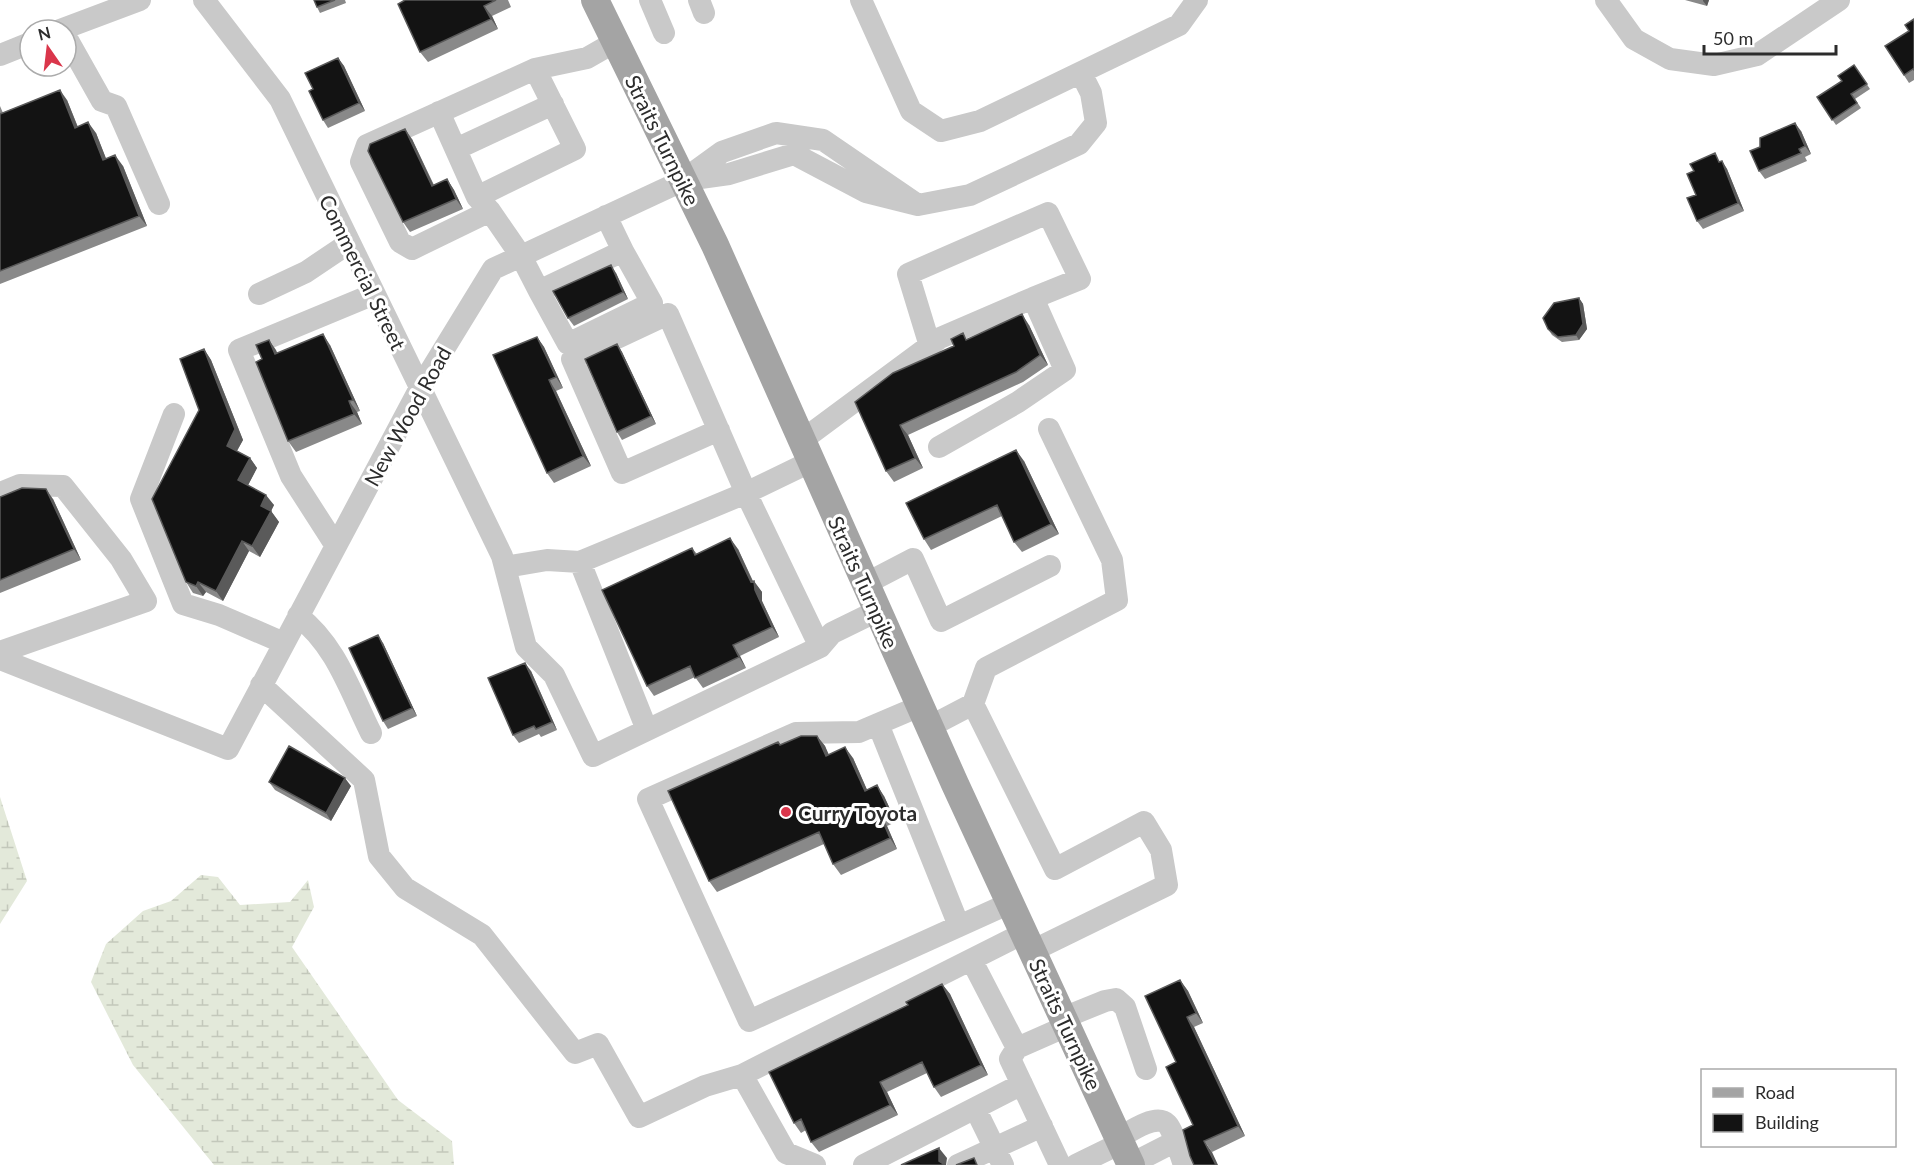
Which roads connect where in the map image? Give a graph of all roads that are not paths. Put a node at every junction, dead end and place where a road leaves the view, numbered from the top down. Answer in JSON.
{"nodes":[{"id":1,"x":140,"y":0,"type":"edge"},
{"id":2,"x":204,"y":0,"type":"edge"},
{"id":3,"x":595,"y":0,"type":"edge"},
{"id":4,"x":650,"y":0,"type":"edge"},
{"id":5,"x":861,"y":0,"type":"edge"},
{"id":6,"x":1197,"y":0,"type":"edge"},
{"id":7,"x":1606,"y":0,"type":"edge"},
{"id":8,"x":1839,"y":0,"type":"edge"},
{"id":9,"x":78,"y":24,"type":"edge"},
{"id":10,"x":664,"y":33,"type":"dead end"},
{"id":11,"x":615,"y":42,"type":"junction"},
{"id":12,"x":18,"y":48,"type":"edge"},
{"id":13,"x":0,"y":55,"type":"edge"},
{"id":14,"x":78,"y":58,"type":"edge"},
{"id":15,"x":535,"y":69,"type":"junction"},
{"id":16,"x":1081,"y":74,"type":"junction"},
{"id":17,"x":553,"y":104,"type":"junction"},
{"id":18,"x":439,"y":112,"type":"junction"},
{"id":19,"x":456,"y":149,"type":"junction"},
{"id":20,"x":682,"y":181,"type":"junction"},
{"id":21,"x":159,"y":204,"type":"dead end"},
{"id":22,"x":484,"y":204,"type":"junction"},
{"id":23,"x":606,"y":216,"type":"junction"},
{"id":24,"x":349,"y":243,"type":"junction"},
{"id":25,"x":623,"y":251,"type":"junction"},
{"id":26,"x":521,"y":256,"type":"junction"},
{"id":27,"x":539,"y":291,"type":"junction"},
{"id":28,"x":259,"y":294,"type":"dead end"},
{"id":29,"x":374,"y":294,"type":"junction"},
{"id":30,"x":1033,"y":298,"type":"junction"},
{"id":31,"x":930,"y":346,"type":"junction"},
{"id":32,"x":420,"y":388,"type":"junction"},
{"id":33,"x":174,"y":414,"type":"dead end"},
{"id":34,"x":1049,"y":429,"type":"dead end"},
{"id":35,"x":719,"y":430,"type":"junction"},
{"id":36,"x":939,"y":447,"type":"dead end"},
{"id":37,"x":805,"y":451,"type":"junction"},
{"id":38,"x":0,"y":493,"type":"edge"},
{"id":39,"x":746,"y":493,"type":"junction"},
{"id":40,"x":336,"y":546,"type":"junction"},
{"id":41,"x":504,"y":562,"type":"junction"},
{"id":42,"x":580,"y":562,"type":"junction"},
{"id":43,"x":1050,"y":566,"type":"dead end"},
{"id":44,"x":865,"y":584,"type":"junction"},
{"id":45,"x":877,"y":611,"type":"junction"},
{"id":46,"x":298,"y":616,"type":"junction"},
{"id":47,"x":284,"y":643,"type":"junction"},
{"id":48,"x":820,"y":648,"type":"junction"},
{"id":49,"x":0,"y":652,"type":"edge"},
{"id":50,"x":0,"y":659,"type":"edge"},
{"id":51,"x":261,"y":685,"type":"junction"},
{"id":52,"x":973,"y":704,"type":"junction"},
{"id":53,"x":925,"y":717,"type":"junction"},
{"id":54,"x":869,"y":728,"type":"junction"},
{"id":55,"x":647,"y":730,"type":"junction"},
{"id":56,"x":371,"y":733,"type":"dead end"},
{"id":57,"x":1010,"y":903,"type":"junction"},
{"id":58,"x":960,"y":926,"type":"junction"},
{"id":59,"x":1028,"y":942,"type":"junction"},
{"id":60,"x":972,"y":961,"type":"junction"},
{"id":61,"x":1065,"y":1022,"type":"junction"},
{"id":62,"x":1017,"y":1048,"type":"junction"},
{"id":63,"x":1146,"y":1069,"type":"dead end"},
{"id":64,"x":742,"y":1075,"type":"junction"},
{"id":65,"x":1022,"y":1084,"type":"junction"},
{"id":66,"x":975,"y":1108,"type":"junction"},
{"id":67,"x":1041,"y":1126,"type":"junction"},
{"id":68,"x":1125,"y":1152,"type":"edge"},
{"id":69,"x":999,"y":1156,"type":"edge"},
{"id":70,"x":815,"y":1165,"type":"edge"},
{"id":71,"x":864,"y":1165,"type":"edge"},
{"id":72,"x":958,"y":1165,"type":"edge"},
{"id":73,"x":1059,"y":1165,"type":"edge"},
{"id":74,"x":1076,"y":1165,"type":"edge"},
{"id":75,"x":1184,"y":1165,"type":"edge"}],
"edges":[{"from":1,"to":9,"type":"street"},
{"from":2,"to":24,"type":"street","name":"Commercial Street"},
{"from":3,"to":11,"type":"main road","name":"Straits Turnpike"},
{"from":4,"to":10,"type":"street"},
{"from":5,"to":16,"type":"street"},
{"from":6,"to":16,"type":"street"},
{"from":7,"to":8,"type":"street"},
{"from":11,"to":15,"type":"street"},
{"from":11,"to":20,"type":"main road","name":"Straits Turnpike"},
{"from":12,"to":13,"type":"street"},
{"from":14,"to":21,"type":"street"},
{"from":15,"to":17,"type":"street"},
{"from":15,"to":18,"type":"street"},
{"from":16,"to":20,"type":"street","name":"New Wood Road"},
{"from":17,"to":19,"type":"street"},
{"from":17,"to":22,"type":"street"},
{"from":18,"to":19,"type":"street"},
{"from":18,"to":22,"type":"street"},
{"from":19,"to":22,"type":"street"},
{"from":20,"to":23,"type":"street","name":"New Wood Road"},
{"from":20,"to":37,"type":"main road","name":"Straits Turnpike"},
{"from":22,"to":26,"type":"street"},
{"from":23,"to":25,"type":"street"},
{"from":23,"to":26,"type":"street","name":"New Wood Road"},
{"from":24,"to":28,"type":"street"},
{"from":24,"to":29,"type":"street","name":"Commercial Street"},
{"from":25,"to":27,"type":"street"},
{"from":25,"to":27,"type":"street"},
{"from":26,"to":27,"type":"street"},
{"from":26,"to":32,"type":"street","name":"New Wood Road"},
{"from":29,"to":32,"type":"street","name":"Commercial Street"},
{"from":29,"to":40,"type":"street"},
{"from":30,"to":31,"type":"street"},
{"from":30,"to":31,"type":"street"},
{"from":30,"to":36,"type":"street"},
{"from":31,"to":37,"type":"street"},
{"from":32,"to":40,"type":"street","name":"New Wood Road"},
{"from":32,"to":41,"type":"street","name":"Commercial Street"},
{"from":33,"to":47,"type":"street"},
{"from":34,"to":52,"type":"street"},
{"from":35,"to":35,"type":"street"},
{"from":35,"to":39,"type":"street"},
{"from":37,"to":39,"type":"street"},
{"from":37,"to":44,"type":"main road","name":"Straits Turnpike"},
{"from":38,"to":49,"type":"street"},
{"from":39,"to":42,"type":"street"},
{"from":39,"to":48,"type":"street"},
{"from":40,"to":46,"type":"street","name":"New Wood Road"},
{"from":41,"to":42,"type":"street"},
{"from":41,"to":55,"type":"street","name":"Commercial Street"},
{"from":42,"to":55,"type":"street"},
{"from":43,"to":44,"type":"street"},
{"from":44,"to":45,"type":"main road","name":"Straits Turnpike"},
{"from":45,"to":48,"type":"street"},
{"from":45,"to":53,"type":"main road","name":"Straits Turnpike"},
{"from":46,"to":47,"type":"street","name":"New Wood Road"},
{"from":46,"to":56,"type":"street"},
{"from":47,"to":51,"type":"street","name":"New Wood Road"},
{"from":48,"to":55,"type":"street"},
{"from":50,"to":51,"type":"street","name":"New Wood Road"},
{"from":51,"to":64,"type":"street"},
{"from":52,"to":53,"type":"street"},
{"from":52,"to":59,"type":"street"},
{"from":53,"to":54,"type":"street"},
{"from":53,"to":57,"type":"main road","name":"Straits Turnpike"},
{"from":54,"to":58,"type":"street"},
{"from":54,"to":58,"type":"street"},
{"from":57,"to":58,"type":"street"},
{"from":57,"to":59,"type":"main road","name":"Straits Turnpike"},
{"from":59,"to":60,"type":"street"},
{"from":59,"to":61,"type":"main road","name":"Straits Turnpike"},
{"from":60,"to":62,"type":"street"},
{"from":60,"to":64,"type":"street"},
{"from":61,"to":62,"type":"street"},
{"from":61,"to":63,"type":"street"},
{"from":61,"to":68,"type":"main road","name":"Straits Turnpike"},
{"from":62,"to":65,"type":"street"},
{"from":64,"to":70,"type":"street"},
{"from":65,"to":66,"type":"street"},
{"from":65,"to":67,"type":"street"},
{"from":66,"to":69,"type":"street"},
{"from":66,"to":71,"type":"street"},
{"from":67,"to":69,"type":"street"},
{"from":67,"to":73,"type":"street"},
{"from":68,"to":74,"type":"street"},
{"from":68,"to":75,"type":"street"},
{"from":69,"to":72,"type":"street"}]}
